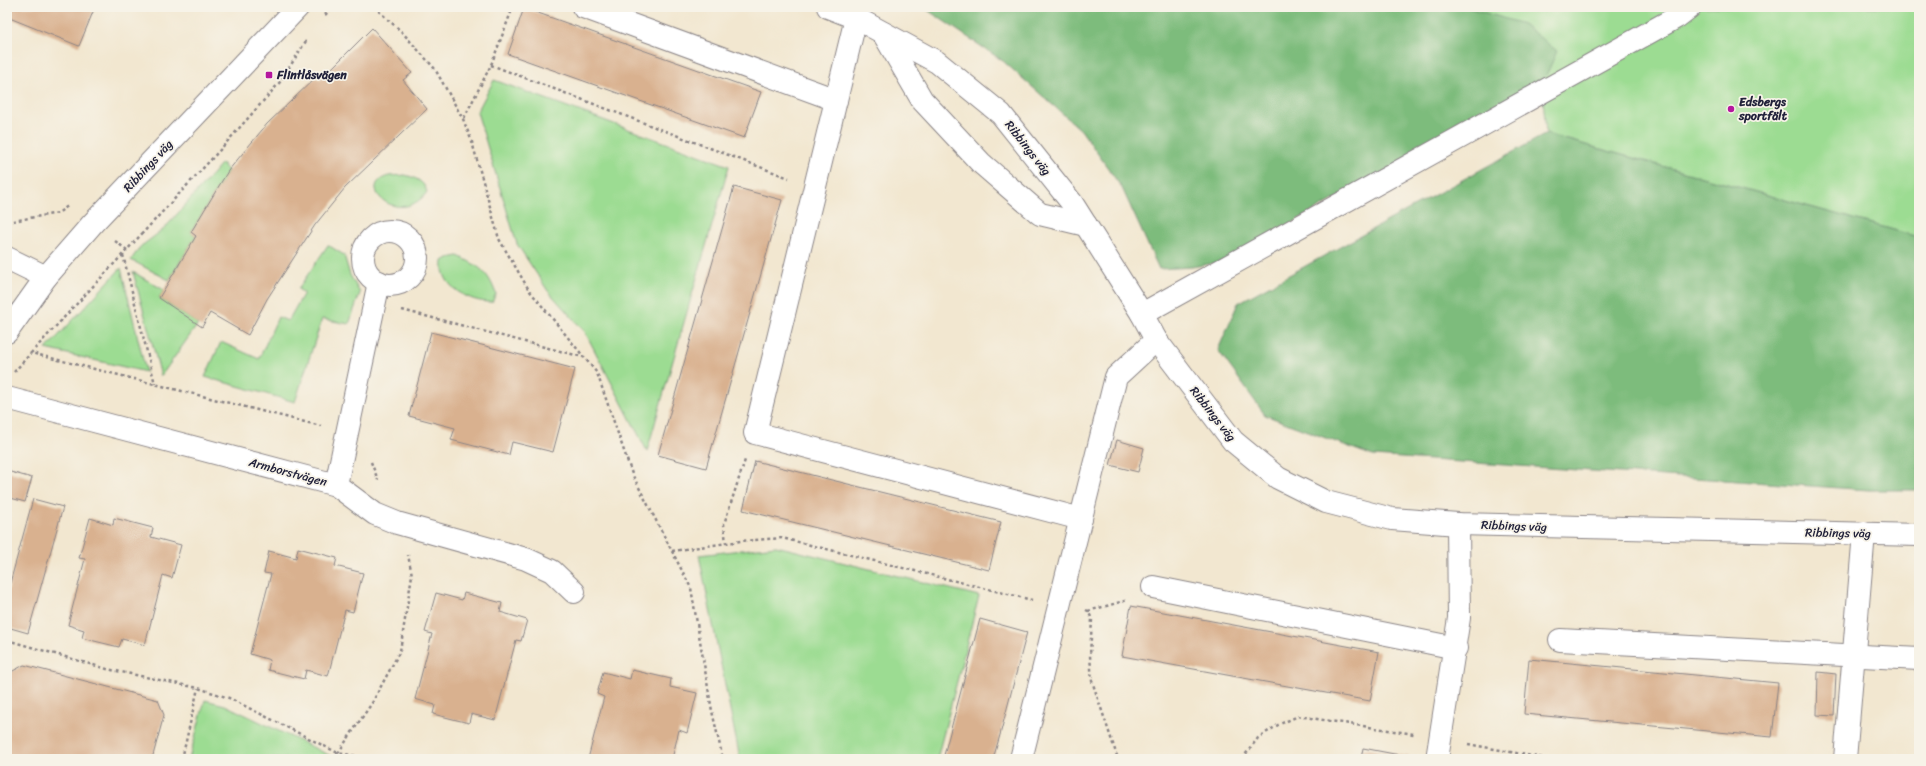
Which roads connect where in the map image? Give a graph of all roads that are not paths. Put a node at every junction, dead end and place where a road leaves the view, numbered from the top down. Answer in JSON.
{"nodes":[{"id":1,"x":583,"y":7,"type":"edge"},
{"id":2,"x":828,"y":7,"type":"edge"},
{"id":3,"x":1690,"y":7,"type":"edge"},
{"id":4,"x":297,"y":8,"type":"edge"},
{"id":5,"x":856,"y":18,"type":"junction"},
{"id":6,"x":883,"y":33,"type":"junction"},
{"id":7,"x":836,"y":100,"type":"junction"},
{"id":8,"x":1086,"y":225,"type":"junction"},
{"id":9,"x":7,"y":258,"type":"edge"},
{"id":10,"x":46,"y":277,"type":"junction"},
{"id":11,"x":377,"y":292,"type":"road end"},
{"id":12,"x":1142,"y":314,"type":"junction"},
{"id":13,"x":7,"y":332,"type":"edge"},
{"id":14,"x":1156,"y":340,"type":"junction"},
{"id":15,"x":7,"y":398,"type":"edge"},
{"id":16,"x":336,"y":485,"type":"junction"},
{"id":17,"x":1081,"y":519,"type":"junction"},
{"id":18,"x":1458,"y":524,"type":"junction"},
{"id":19,"x":1864,"y":533,"type":"junction"},
{"id":20,"x":1919,"y":535,"type":"edge"},
{"id":21,"x":1153,"y":587,"type":"road end"},
{"id":22,"x":574,"y":592,"type":"dead end"},
{"id":23,"x":1560,"y":640,"type":"dead end"},
{"id":24,"x":1456,"y":648,"type":"junction"},
{"id":25,"x":1854,"y":656,"type":"junction"},
{"id":26,"x":1919,"y":659,"type":"edge"},
{"id":27,"x":1439,"y":749,"type":"edge"},
{"id":28,"x":1021,"y":759,"type":"edge"},
{"id":29,"x":1845,"y":759,"type":"edge"}],
"edges":[{"from":1,"to":7,"type":"street"},
{"from":2,"to":5,"type":"street","name":"Ribbings väg"},
{"from":3,"to":12,"type":"street"},
{"from":4,"to":10,"type":"street","name":"Ribbings väg"},
{"from":5,"to":6,"type":"street","name":"Ribbings väg"},
{"from":5,"to":7,"type":"street"},
{"from":6,"to":8,"type":"street","name":"Ribbings väg"},
{"from":6,"to":8,"type":"street"},
{"from":7,"to":17,"type":"street"},
{"from":8,"to":12,"type":"street","name":"Ribbings väg"},
{"from":9,"to":10,"type":"street"},
{"from":10,"to":13,"type":"street","name":"Ribbings väg"},
{"from":11,"to":16,"type":"street"},
{"from":12,"to":14,"type":"street","name":"Ribbings väg"},
{"from":14,"to":17,"type":"street"},
{"from":14,"to":18,"type":"street","name":"Ribbings väg"},
{"from":15,"to":16,"type":"street","name":"Armborstvägen"},
{"from":16,"to":22,"type":"street","name":"Armborstvägen"},
{"from":17,"to":28,"type":"street"},
{"from":18,"to":19,"type":"street","name":"Ribbings väg"},
{"from":18,"to":24,"type":"street"},
{"from":19,"to":20,"type":"street","name":"Ribbings väg"},
{"from":19,"to":25,"type":"street"},
{"from":21,"to":24,"type":"street"},
{"from":23,"to":25,"type":"street"},
{"from":24,"to":27,"type":"street"},
{"from":25,"to":26,"type":"street"},
{"from":25,"to":29,"type":"street"}]}
